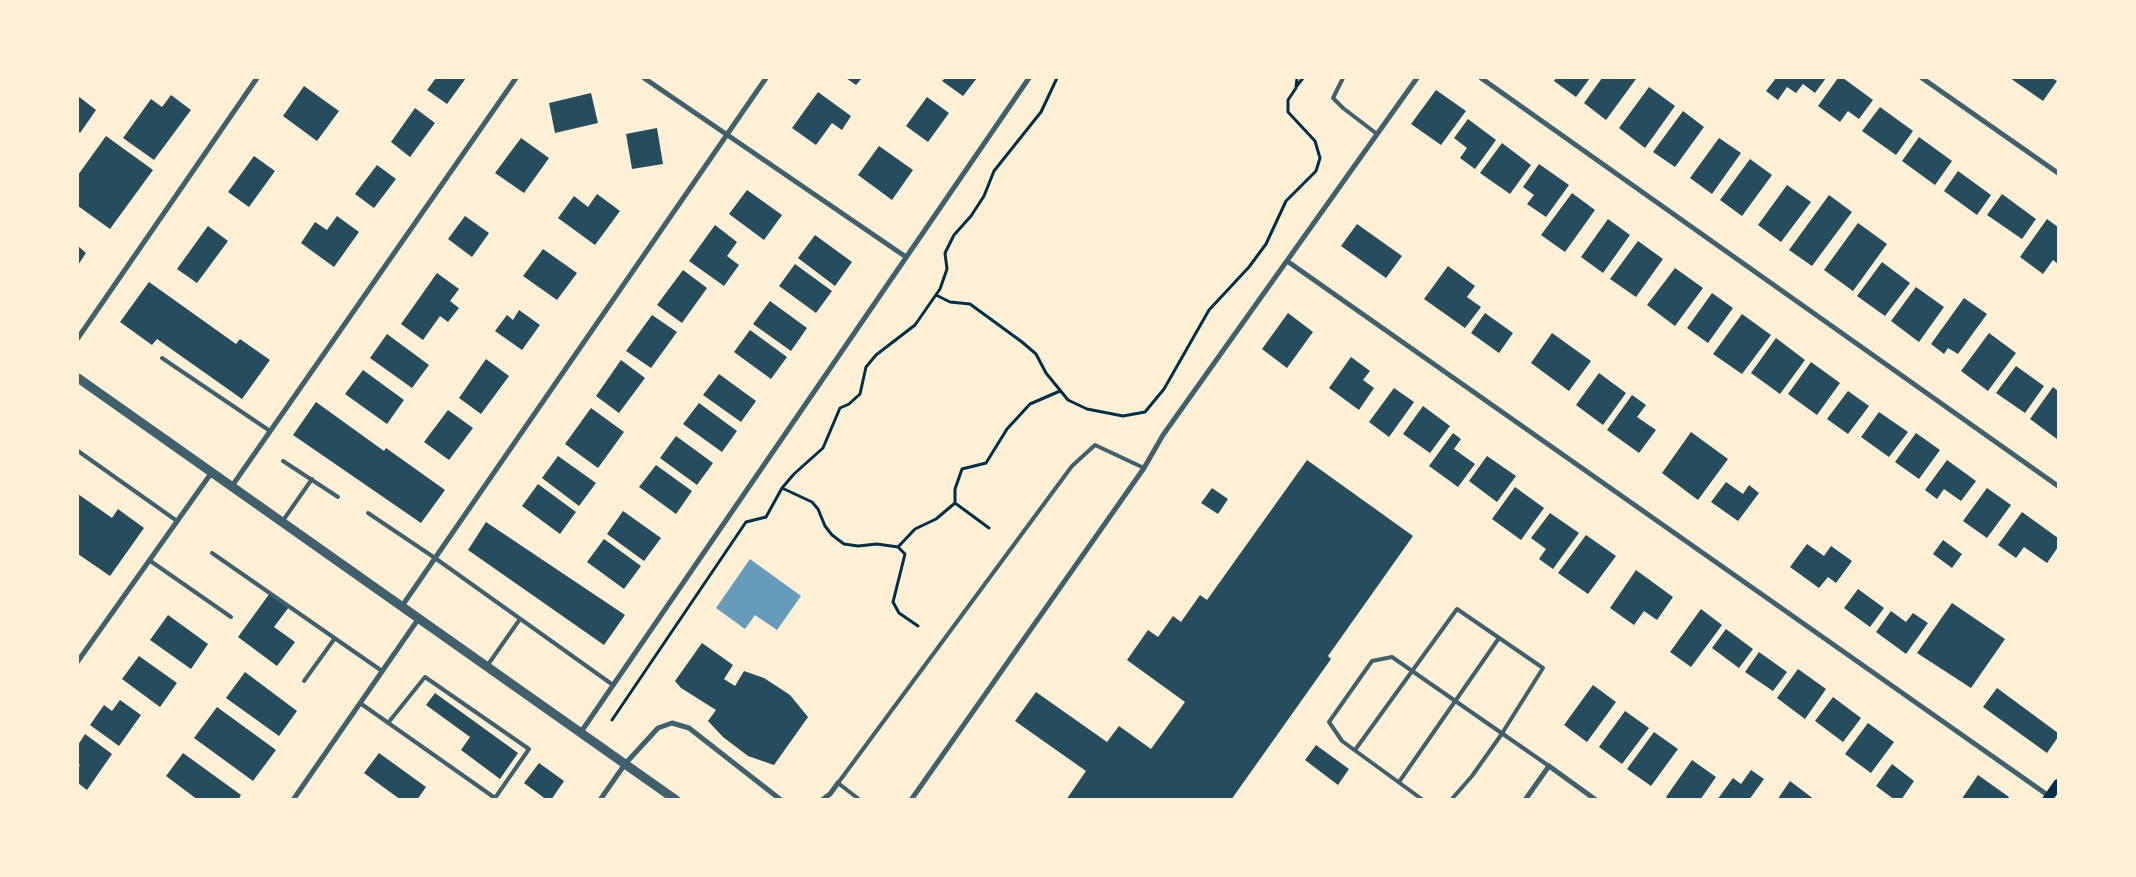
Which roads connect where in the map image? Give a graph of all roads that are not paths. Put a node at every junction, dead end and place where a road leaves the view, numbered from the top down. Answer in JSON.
{"nodes":[{"id":1,"x":257,"y":78,"type":"edge"},
{"id":2,"x":516,"y":78,"type":"edge"},
{"id":3,"x":644,"y":78,"type":"edge"},
{"id":4,"x":766,"y":78,"type":"edge"},
{"id":5,"x":1029,"y":78,"type":"edge"},
{"id":6,"x":1343,"y":78,"type":"edge"},
{"id":7,"x":1417,"y":78,"type":"edge"},
{"id":8,"x":1481,"y":78,"type":"edge"},
{"id":9,"x":1922,"y":78,"type":"edge"},
{"id":10,"x":1378,"y":134,"type":"junction"},
{"id":11,"x":726,"y":135,"type":"junction"},
{"id":12,"x":2058,"y":173,"type":"edge"},
{"id":13,"x":906,"y":257,"type":"junction"},
{"id":14,"x":1286,"y":261,"type":"junction"},
{"id":15,"x":78,"y":338,"type":"edge"},
{"id":16,"x":162,"y":358,"type":"dead end"},
{"id":17,"x":78,"y":378,"type":"edge"},
{"id":18,"x":270,"y":431,"type":"junction"},
{"id":19,"x":78,"y":451,"type":"edge"},
{"id":20,"x":283,"y":460,"type":"dead end"},
{"id":21,"x":1144,"y":468,"type":"junction"},
{"id":22,"x":212,"y":472,"type":"junction"},
{"id":23,"x":312,"y":479,"type":"junction"},
{"id":24,"x":232,"y":486,"type":"junction"},
{"id":25,"x":2058,"y":486,"type":"edge"},
{"id":26,"x":338,"y":497,"type":"dead end"},
{"id":27,"x":368,"y":513,"type":"dead end"},
{"id":28,"x":177,"y":522,"type":"junction"},
{"id":29,"x":282,"y":522,"type":"junction"},
{"id":30,"x":212,"y":553,"type":"dead end"},
{"id":31,"x":435,"y":558,"type":"junction"},
{"id":32,"x":149,"y":560,"type":"junction"},
{"id":33,"x":402,"y":606,"type":"junction"},
{"id":34,"x":231,"y":617,"type":"dead end"},
{"id":35,"x":419,"y":618,"type":"junction"},
{"id":36,"x":520,"y":619,"type":"junction"},
{"id":37,"x":335,"y":638,"type":"junction"},
{"id":38,"x":1499,"y":638,"type":"junction"},
{"id":39,"x":78,"y":661,"type":"edge"},
{"id":40,"x":487,"y":666,"type":"junction"},
{"id":41,"x":382,"y":671,"type":"junction"},
{"id":42,"x":1412,"y":672,"type":"junction"},
{"id":43,"x":304,"y":681,"type":"dead end"},
{"id":44,"x":613,"y":685,"type":"junction"},
{"id":45,"x":1453,"y":701,"type":"junction"},
{"id":46,"x":360,"y":703,"type":"junction"},
{"id":47,"x":388,"y":723,"type":"junction"},
{"id":48,"x":581,"y":732,"type":"junction"},
{"id":49,"x":1501,"y":735,"type":"junction"},
{"id":50,"x":1355,"y":750,"type":"junction"},
{"id":51,"x":625,"y":764,"type":"junction"},
{"id":52,"x":1549,"y":766,"type":"junction"},
{"id":53,"x":1399,"y":782,"type":"junction"},
{"id":54,"x":838,"y":784,"type":"junction"},
{"id":55,"x":2058,"y":784,"type":"edge"},
{"id":56,"x":2048,"y":798,"type":"edge"},
{"id":57,"x":293,"y":800,"type":"edge"},
{"id":58,"x":600,"y":800,"type":"edge"},
{"id":59,"x":676,"y":800,"type":"edge"},
{"id":60,"x":781,"y":800,"type":"edge"},
{"id":61,"x":822,"y":800,"type":"edge"},
{"id":62,"x":860,"y":800,"type":"edge"},
{"id":63,"x":911,"y":800,"type":"edge"},
{"id":64,"x":1423,"y":800,"type":"edge"},
{"id":65,"x":1450,"y":800,"type":"edge"},
{"id":66,"x":1525,"y":800,"type":"edge"},
{"id":67,"x":1596,"y":800,"type":"edge"}],
"edges":[{"from":1,"to":15,"type":"street"},
{"from":2,"to":18,"type":"street"},
{"from":3,"to":11,"type":"street"},
{"from":4,"to":11,"type":"street"},
{"from":5,"to":13,"type":"street"},
{"from":6,"to":10,"type":"lane"},
{"from":7,"to":10,"type":"street"},
{"from":8,"to":25,"type":"street"},
{"from":9,"to":12,"type":"street"},
{"from":10,"to":14,"type":"street"},
{"from":11,"to":13,"type":"street"},
{"from":11,"to":31,"type":"street"},
{"from":13,"to":44,"type":"street"},
{"from":14,"to":21,"type":"street"},
{"from":14,"to":56,"type":"street"},
{"from":16,"to":18,"type":"lane"},
{"from":17,"to":22,"type":"street"},
{"from":18,"to":24,"type":"street"},
{"from":19,"to":28,"type":"lane"},
{"from":20,"to":23,"type":"lane"},
{"from":21,"to":54,"type":"lane"},
{"from":21,"to":63,"type":"street"},
{"from":22,"to":24,"type":"street"},
{"from":22,"to":28,"type":"street"},
{"from":23,"to":26,"type":"lane"},
{"from":23,"to":29,"type":"lane"},
{"from":24,"to":29,"type":"street"},
{"from":27,"to":31,"type":"lane"},
{"from":28,"to":32,"type":"street"},
{"from":29,"to":33,"type":"street"},
{"from":30,"to":37,"type":"lane"},
{"from":31,"to":33,"type":"street"},
{"from":31,"to":36,"type":"lane"},
{"from":32,"to":34,"type":"lane"},
{"from":32,"to":39,"type":"street"},
{"from":33,"to":35,"type":"street"},
{"from":35,"to":40,"type":"street"},
{"from":35,"to":41,"type":"street"},
{"from":36,"to":40,"type":"lane"},
{"from":36,"to":44,"type":"lane"},
{"from":37,"to":41,"type":"lane"},
{"from":37,"to":43,"type":"lane"},
{"from":38,"to":42,"type":"lane"},
{"from":38,"to":45,"type":"lane"},
{"from":38,"to":49,"type":"lane"},
{"from":40,"to":48,"type":"street"},
{"from":41,"to":46,"type":"street"},
{"from":42,"to":45,"type":"lane"},
{"from":42,"to":50,"type":"lane"},
{"from":42,"to":50,"type":"lane"},
{"from":44,"to":48,"type":"street"},
{"from":45,"to":49,"type":"lane"},
{"from":45,"to":53,"type":"lane"},
{"from":46,"to":47,"type":"lane"},
{"from":46,"to":57,"type":"street"},
{"from":47,"to":47,"type":"lane"},
{"from":48,"to":51,"type":"street"},
{"from":49,"to":52,"type":"lane"},
{"from":49,"to":65,"type":"lane"},
{"from":50,"to":53,"type":"lane"},
{"from":51,"to":58,"type":"street"},
{"from":51,"to":59,"type":"street"},
{"from":51,"to":60,"type":"street"},
{"from":52,"to":66,"type":"street"},
{"from":52,"to":67,"type":"street"},
{"from":53,"to":64,"type":"lane"},
{"from":54,"to":61,"type":"street"},
{"from":54,"to":62,"type":"lane"},
{"from":55,"to":56,"type":"main road"}]}
